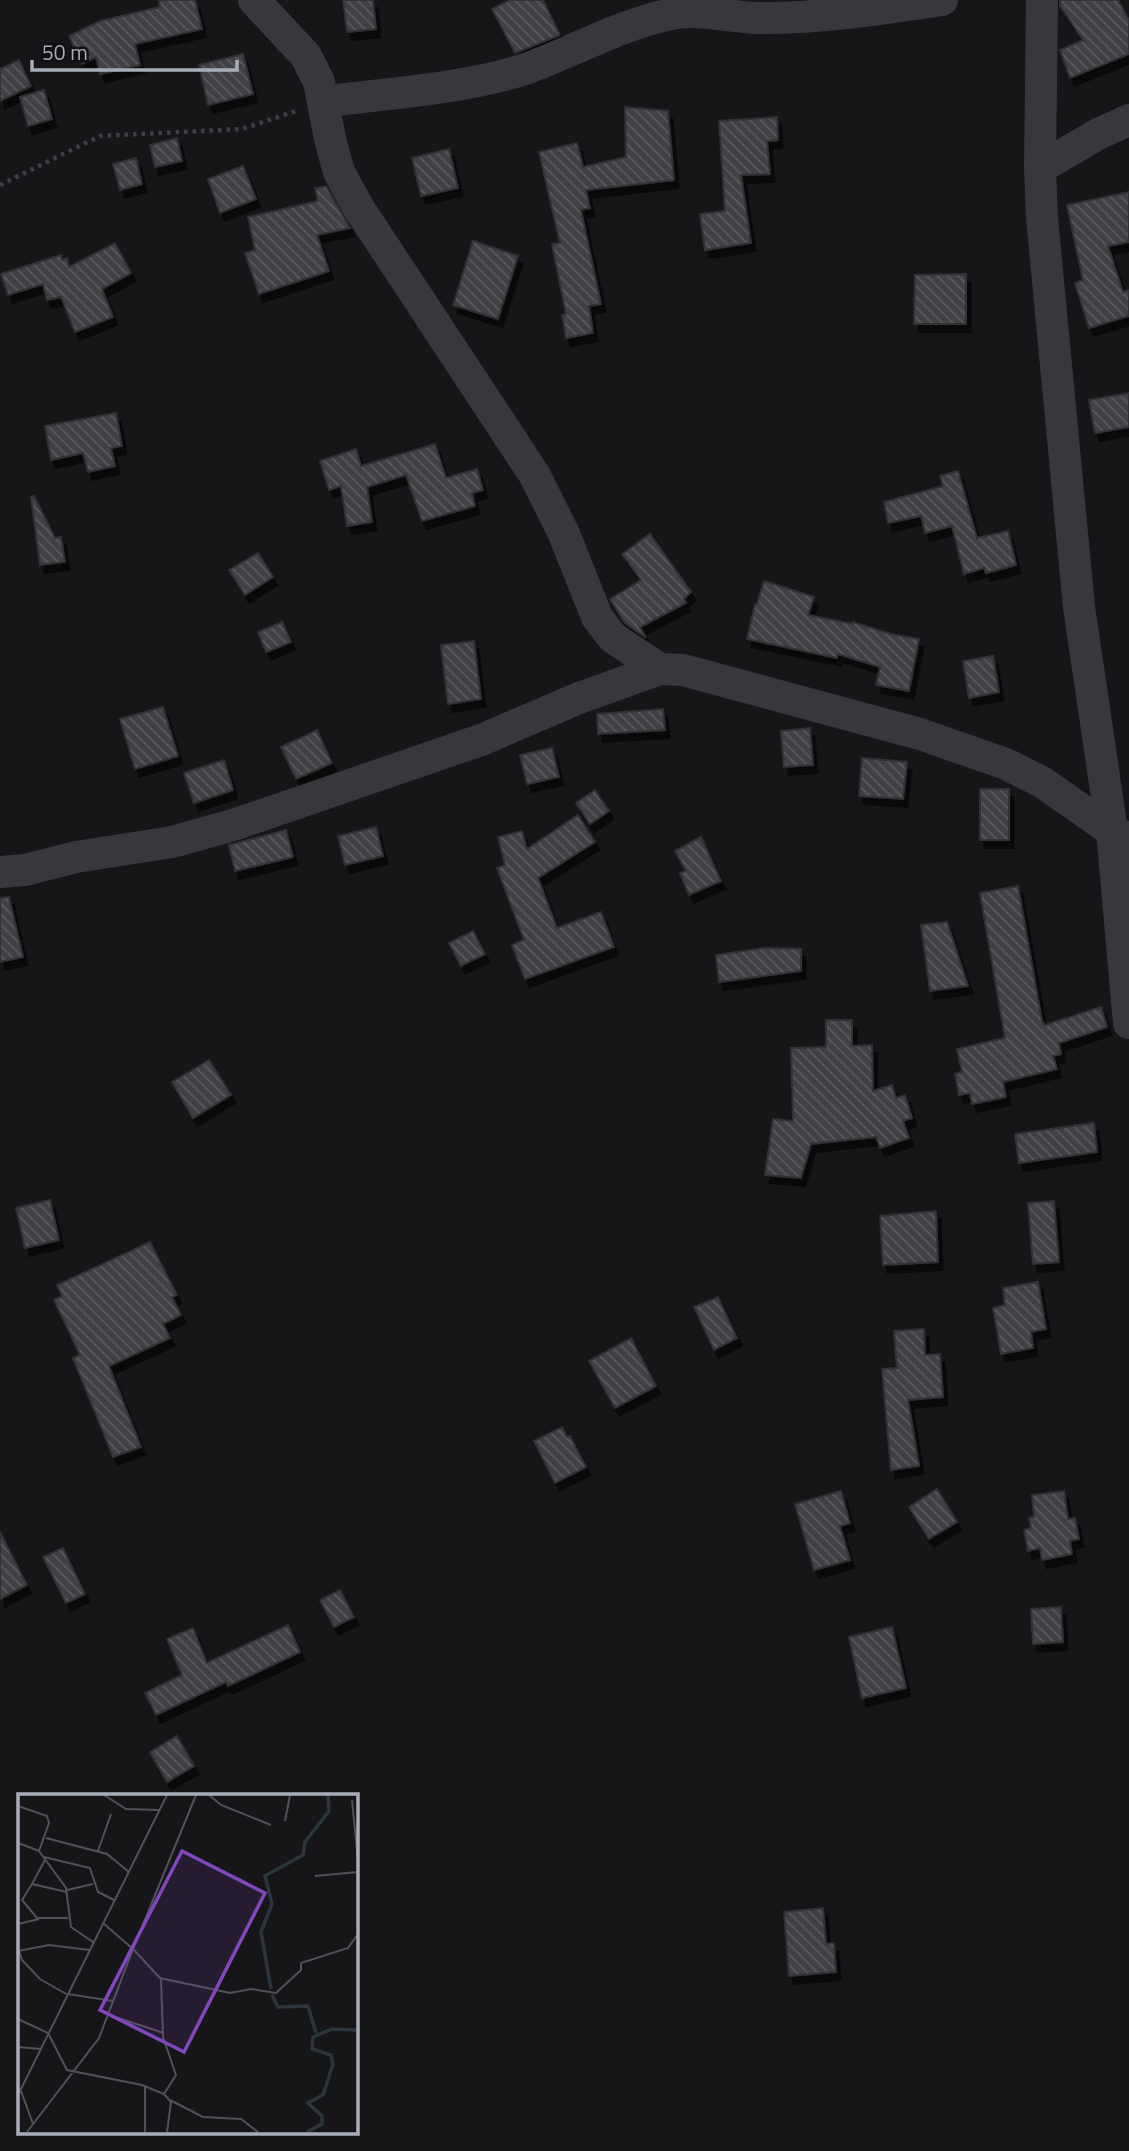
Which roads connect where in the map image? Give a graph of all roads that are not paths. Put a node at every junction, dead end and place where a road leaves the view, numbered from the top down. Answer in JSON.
{"nodes":[{"id":1,"x":254,"y":0,"type":"edge"},
{"id":2,"x":942,"y":0,"type":"edge"},
{"id":3,"x":1042,"y":0,"type":"edge"},
{"id":4,"x":323,"y":102,"type":"junction"},
{"id":5,"x":1129,"y":120,"type":"edge"},
{"id":6,"x":1040,"y":168,"type":"junction"},
{"id":7,"x":660,"y":669,"type":"junction"},
{"id":8,"x":1120,"y":835,"type":"edge"},
{"id":9,"x":0,"y":872,"type":"edge"},
{"id":10,"x":1129,"y":1023,"type":"edge"}],
"edges":[{"from":1,"to":4,"type":"street"},
{"from":2,"to":4,"type":"street"},
{"from":3,"to":6,"type":"street"},
{"from":4,"to":7,"type":"street"},
{"from":5,"to":6,"type":"street"},
{"from":6,"to":8,"type":"street"},
{"from":7,"to":8,"type":"street"},
{"from":7,"to":9,"type":"street"},
{"from":8,"to":10,"type":"street"}]}
